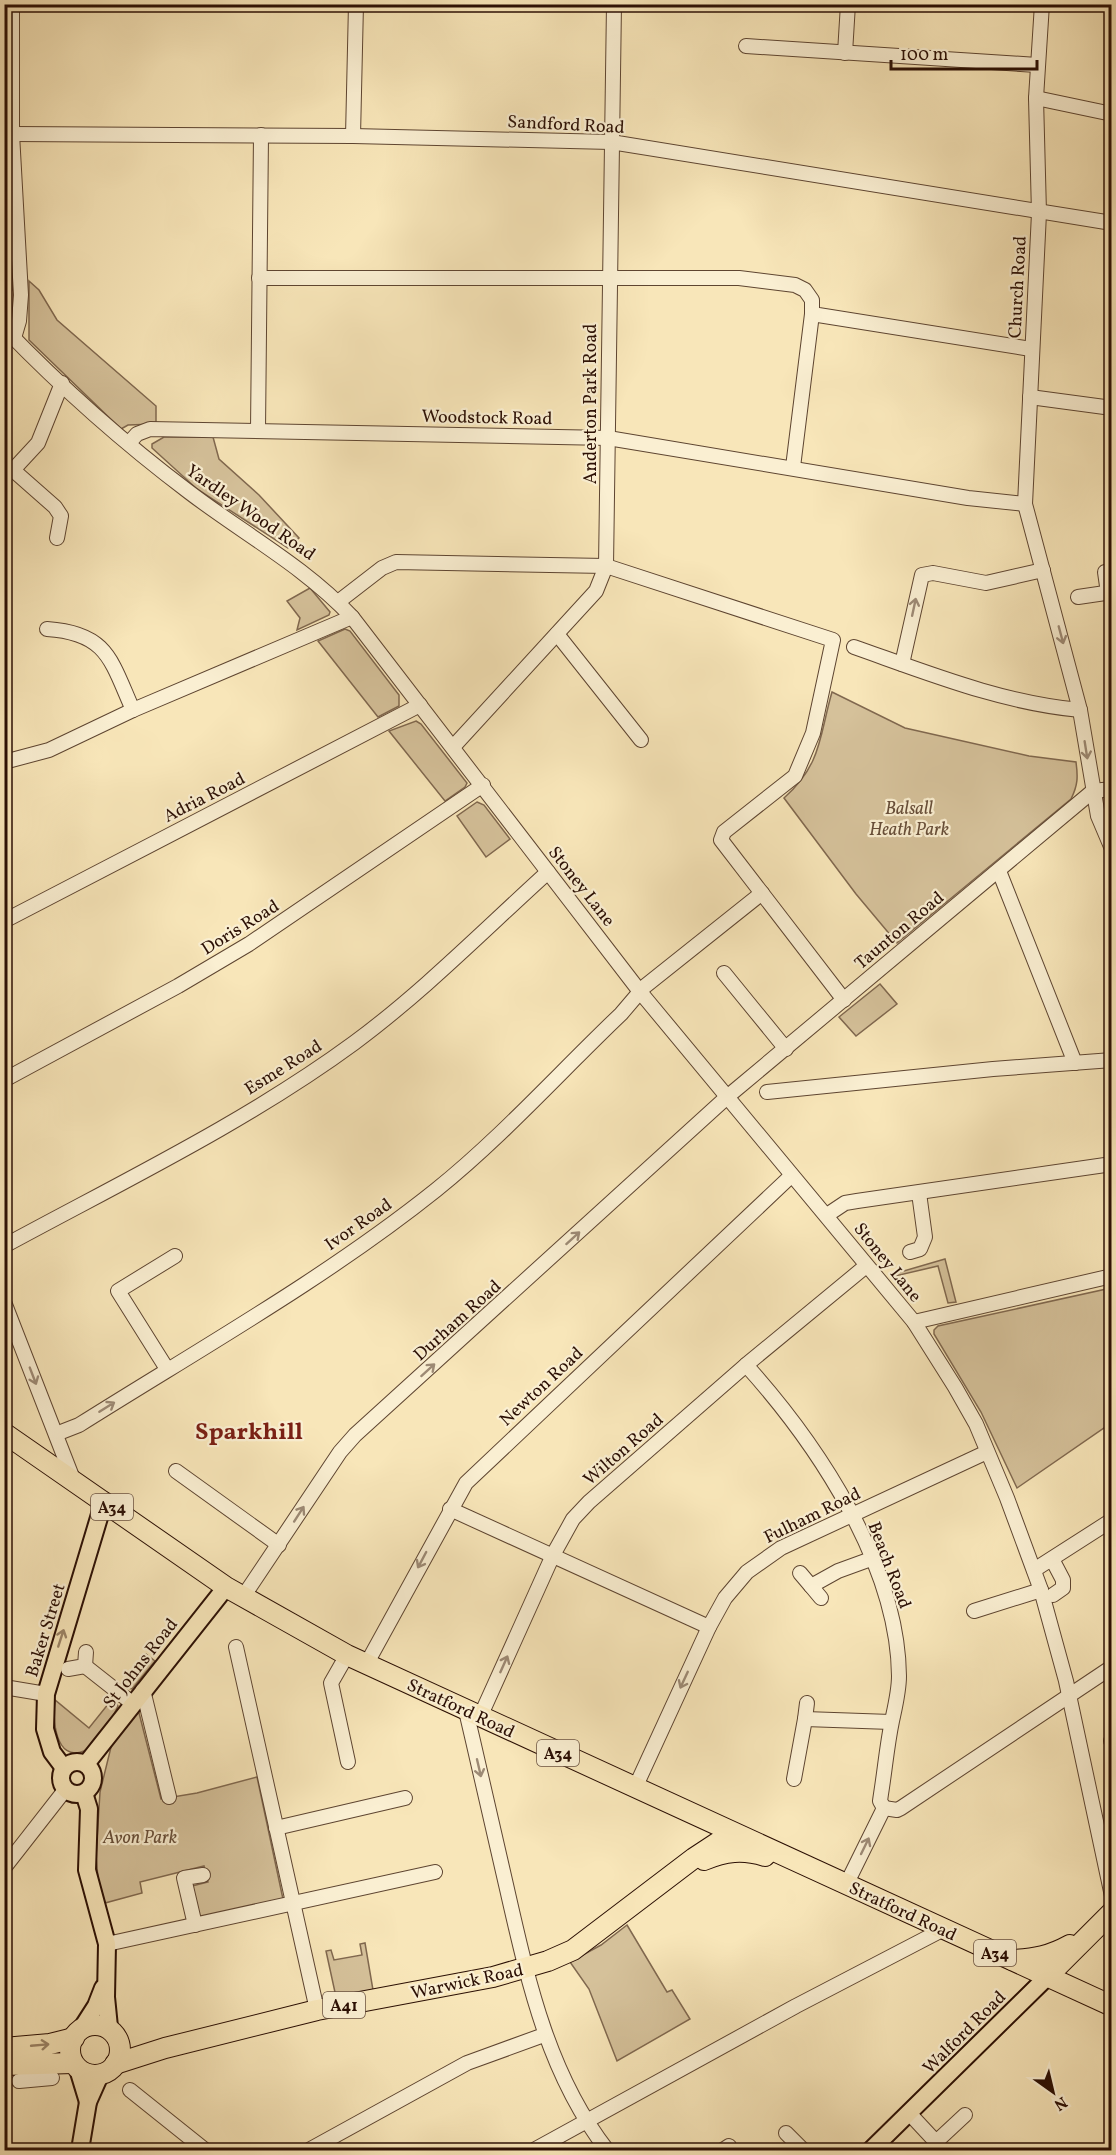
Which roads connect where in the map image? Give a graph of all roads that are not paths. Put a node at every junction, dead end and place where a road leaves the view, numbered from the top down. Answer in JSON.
{"nodes":[{"id":1,"x":12,"y":4,"type":"edge"},
{"id":2,"x":356,"y":4,"type":"edge"},
{"id":3,"x":614,"y":4,"type":"edge"},
{"id":4,"x":848,"y":4,"type":"edge"},
{"id":5,"x":1042,"y":4,"type":"edge"},
{"id":6,"x":746,"y":46,"type":"dead end"},
{"id":7,"x":845,"y":53,"type":"junction"},
{"id":8,"x":1037,"y":65,"type":"junction"},
{"id":9,"x":1036,"y":98,"type":"junction"},
{"id":10,"x":1112,"y":114,"type":"edge"},
{"id":11,"x":12,"y":134,"type":"junction"},
{"id":12,"x":261,"y":135,"type":"junction"},
{"id":13,"x":354,"y":136,"type":"junction"},
{"id":14,"x":611,"y":142,"type":"junction"},
{"id":15,"x":1039,"y":213,"type":"junction"},
{"id":16,"x":1112,"y":223,"type":"edge"},
{"id":17,"x":259,"y":278,"type":"junction"},
{"id":18,"x":608,"y":279,"type":"junction"},
{"id":19,"x":812,"y":314,"type":"junction"},
{"id":20,"x":9,"y":333,"type":"edge"},
{"id":21,"x":1031,"y":349,"type":"junction"},
{"id":22,"x":62,"y":383,"type":"junction"},
{"id":23,"x":1030,"y":397,"type":"junction"},
{"id":24,"x":1112,"y":408,"type":"edge"},
{"id":25,"x":258,"y":430,"type":"junction"},
{"id":26,"x":608,"y":438,"type":"junction"},
{"id":27,"x":129,"y":443,"type":"junction"},
{"id":28,"x":793,"y":467,"type":"junction"},
{"id":29,"x":1025,"y":504,"type":"junction"},
{"id":30,"x":57,"y":538,"type":"dead end"},
{"id":31,"x":606,"y":566,"type":"junction"},
{"id":32,"x":1043,"y":570,"type":"junction"},
{"id":33,"x":1105,"y":572,"type":"dead end"},
{"id":34,"x":1110,"y":592,"type":"edge"},
{"id":35,"x":1078,"y":597,"type":"dead end"},
{"id":36,"x":338,"y":602,"type":"junction"},
{"id":37,"x":352,"y":616,"type":"junction"},
{"id":38,"x":47,"y":629,"type":"dead end"},
{"id":39,"x":557,"y":634,"type":"junction"},
{"id":40,"x":854,"y":647,"type":"dead end"},
{"id":41,"x":902,"y":664,"type":"junction"},
{"id":42,"x":420,"y":705,"type":"junction"},
{"id":43,"x":133,"y":710,"type":"junction"},
{"id":44,"x":1080,"y":710,"type":"junction"},
{"id":45,"x":641,"y":740,"type":"dead end"},
{"id":46,"x":453,"y":747,"type":"junction"},
{"id":47,"x":4,"y":762,"type":"edge"},
{"id":48,"x":483,"y":785,"type":"junction"},
{"id":49,"x":1112,"y":789,"type":"edge"},
{"id":50,"x":1093,"y":791,"type":"junction"},
{"id":51,"x":1112,"y":849,"type":"edge"},
{"id":52,"x":999,"y":871,"type":"junction"},
{"id":53,"x":548,"y":872,"type":"junction"},
{"id":54,"x":762,"y":893,"type":"junction"},
{"id":55,"x":4,"y":921,"type":"edge"},
{"id":56,"x":724,"y":973,"type":"dead end"},
{"id":57,"x":641,"y":993,"type":"junction"},
{"id":58,"x":844,"y":1000,"type":"junction"},
{"id":59,"x":786,"y":1049,"type":"junction"},
{"id":60,"x":1112,"y":1060,"type":"edge"},
{"id":61,"x":1075,"y":1063,"type":"junction"},
{"id":62,"x":4,"y":1080,"type":"edge"},
{"id":63,"x":767,"y":1092,"type":"dead end"},
{"id":64,"x":727,"y":1097,"type":"junction"},
{"id":65,"x":1112,"y":1164,"type":"edge"},
{"id":66,"x":791,"y":1176,"type":"junction"},
{"id":67,"x":919,"y":1193,"type":"junction"},
{"id":68,"x":827,"y":1215,"type":"junction"},
{"id":69,"x":4,"y":1246,"type":"edge"},
{"id":70,"x":918,"y":1254,"type":"dead end"},
{"id":71,"x":175,"y":1256,"type":"dead end"},
{"id":72,"x":866,"y":1266,"type":"junction"},
{"id":73,"x":1112,"y":1276,"type":"edge"},
{"id":74,"x":4,"y":1302,"type":"edge"},
{"id":75,"x":914,"y":1322,"type":"junction"},
{"id":76,"x":746,"y":1365,"type":"junction"},
{"id":77,"x":167,"y":1369,"type":"junction"},
{"id":78,"x":56,"y":1434,"type":"junction"},
{"id":79,"x":6,"y":1437,"type":"edge"},
{"id":80,"x":987,"y":1452,"type":"junction"},
{"id":81,"x":176,"y":1471,"type":"dead end"},
{"id":82,"x":73,"y":1479,"type":"junction"},
{"id":83,"x":104,"y":1501,"type":"junction"},
{"id":84,"x":450,"y":1509,"type":"junction"},
{"id":85,"x":851,"y":1515,"type":"junction"},
{"id":86,"x":1112,"y":1520,"type":"edge"},
{"id":87,"x":279,"y":1545,"type":"junction"},
{"id":88,"x":553,"y":1556,"type":"junction"},
{"id":89,"x":871,"y":1559,"type":"junction"},
{"id":90,"x":1052,"y":1559,"type":"junction"},
{"id":91,"x":1034,"y":1570,"type":"junction"},
{"id":92,"x":800,"y":1573,"type":"dead end"},
{"id":93,"x":811,"y":1586,"type":"junction"},
{"id":94,"x":226,"y":1587,"type":"junction"},
{"id":95,"x":1047,"y":1593,"type":"junction"},
{"id":96,"x":243,"y":1598,"type":"junction"},
{"id":97,"x":821,"y":1598,"type":"dead end"},
{"id":98,"x":974,"y":1611,"type":"dead end"},
{"id":99,"x":709,"y":1627,"type":"junction"},
{"id":100,"x":236,"y":1647,"type":"dead end"},
{"id":101,"x":347,"y":1654,"type":"junction"},
{"id":102,"x":367,"y":1663,"type":"junction"},
{"id":103,"x":1112,"y":1667,"type":"edge"},
{"id":104,"x":68,"y":1669,"type":"dead end"},
{"id":105,"x":4,"y":1687,"type":"edge"},
{"id":106,"x":46,"y":1694,"type":"junction"},
{"id":107,"x":137,"y":1696,"type":"junction"},
{"id":108,"x":1068,"y":1697,"type":"junction"},
{"id":109,"x":807,"y":1702,"type":"dead end"},
{"id":110,"x":473,"y":1714,"type":"junction"},
{"id":111,"x":805,"y":1719,"type":"junction"},
{"id":112,"x":891,"y":1722,"type":"junction"},
{"id":113,"x":348,"y":1762,"type":"dead end"},
{"id":114,"x":86,"y":1764,"type":"junction"},
{"id":115,"x":64,"y":1767,"type":"junction"},
{"id":116,"x":794,"y":1779,"type":"dead end"},
{"id":117,"x":635,"y":1788,"type":"junction"},
{"id":118,"x":65,"y":1790,"type":"junction"},
{"id":119,"x":84,"y":1793,"type":"junction"},
{"id":120,"x":169,"y":1797,"type":"dead end"},
{"id":121,"x":405,"y":1798,"type":"dead end"},
{"id":122,"x":884,"y":1808,"type":"junction"},
{"id":123,"x":276,"y":1828,"type":"junction"},
{"id":124,"x":732,"y":1833,"type":"junction"},
{"id":125,"x":1112,"y":1833,"type":"edge"},
{"id":126,"x":1098,"y":1837,"type":"junction"},
{"id":127,"x":4,"y":1868,"type":"edge"},
{"id":128,"x":810,"y":1869,"type":"junction"},
{"id":129,"x":435,"y":1872,"type":"dead end"},
{"id":130,"x":203,"y":1875,"type":"dead end"},
{"id":131,"x":667,"y":1880,"type":"junction"},
{"id":132,"x":846,"y":1885,"type":"junction"},
{"id":133,"x":1112,"y":1896,"type":"edge"},
{"id":134,"x":293,"y":1904,"type":"junction"},
{"id":135,"x":1109,"y":1919,"type":"edge"},
{"id":136,"x":195,"y":1925,"type":"junction"},
{"id":137,"x":942,"y":1930,"type":"junction"},
{"id":138,"x":1085,"y":1938,"type":"junction"},
{"id":139,"x":107,"y":1944,"type":"junction"},
{"id":140,"x":1010,"y":1960,"type":"junction"},
{"id":141,"x":525,"y":1969,"type":"junction"},
{"id":142,"x":1047,"y":1977,"type":"junction"},
{"id":143,"x":107,"y":1978,"type":"junction"},
{"id":144,"x":1078,"y":1991,"type":"junction"},
{"id":145,"x":1112,"y":2006,"type":"edge"},
{"id":146,"x":316,"y":2010,"type":"junction"},
{"id":147,"x":113,"y":2033,"type":"junction"},
{"id":148,"x":77,"y":2034,"type":"junction"},
{"id":149,"x":544,"y":2035,"type":"junction"},
{"id":150,"x":4,"y":2048,"type":"edge"},
{"id":151,"x":165,"y":2048,"type":"junction"},
{"id":152,"x":76,"y":2066,"type":"junction"},
{"id":153,"x":15,"y":2070,"type":"edge"},
{"id":154,"x":108,"y":2070,"type":"junction"},
{"id":155,"x":52,"y":2078,"type":"dead end"},
{"id":156,"x":4,"y":2083,"type":"edge"},
{"id":157,"x":130,"y":2090,"type":"dead end"},
{"id":158,"x":88,"y":2102,"type":"junction"},
{"id":159,"x":909,"y":2113,"type":"junction"},
{"id":160,"x":964,"y":2115,"type":"dead end"},
{"id":161,"x":585,"y":2122,"type":"junction"},
{"id":162,"x":786,"y":2133,"type":"dead end"},
{"id":163,"x":932,"y":2146,"type":"edge"},
{"id":164,"x":80,"y":2151,"type":"edge"},
{"id":165,"x":205,"y":2151,"type":"edge"},
{"id":166,"x":309,"y":2151,"type":"edge"},
{"id":167,"x":534,"y":2151,"type":"edge"},
{"id":168,"x":607,"y":2151,"type":"edge"},
{"id":169,"x":803,"y":2151,"type":"edge"},
{"id":170,"x":871,"y":2151,"type":"edge"}],
"edges":[{"from":1,"to":11,"type":"street"},
{"from":2,"to":13,"type":"street"},
{"from":3,"to":14,"type":"street","name":"Anderton Park Road"},
{"from":4,"to":7,"type":"street"},
{"from":5,"to":8,"type":"street","name":"Church Road"},
{"from":6,"to":7,"type":"street"},
{"from":7,"to":8,"type":"street"},
{"from":8,"to":9,"type":"street","name":"Church Road"},
{"from":9,"to":10,"type":"street"},
{"from":9,"to":15,"type":"street","name":"Church Road"},
{"from":11,"to":12,"type":"street","name":"Sandford Road"},
{"from":11,"to":20,"type":"street"},
{"from":12,"to":13,"type":"street","name":"Sandford Road"},
{"from":12,"to":17,"type":"street"},
{"from":13,"to":14,"type":"street","name":"Sandford Road"},
{"from":14,"to":15,"type":"street","name":"Sandford Road"},
{"from":14,"to":18,"type":"street","name":"Anderton Park Road"},
{"from":15,"to":16,"type":"street","name":"Sandford Road"},
{"from":15,"to":21,"type":"street","name":"Church Road"},
{"from":17,"to":18,"type":"street"},
{"from":17,"to":25,"type":"street"},
{"from":18,"to":19,"type":"street"},
{"from":18,"to":26,"type":"street","name":"Anderton Park Road"},
{"from":19,"to":21,"type":"street"},
{"from":19,"to":28,"type":"street"},
{"from":20,"to":22,"type":"street","name":"Yardley Wood Road"},
{"from":21,"to":23,"type":"street","name":"Church Road"},
{"from":22,"to":27,"type":"street","name":"Yardley Wood Road"},
{"from":22,"to":30,"type":"street"},
{"from":23,"to":24,"type":"street"},
{"from":23,"to":29,"type":"street","name":"Church Road"},
{"from":25,"to":26,"type":"street","name":"Woodstock Road"},
{"from":25,"to":27,"type":"street","name":"Woodstock Road"},
{"from":26,"to":28,"type":"street","name":"Woodstock Road"},
{"from":26,"to":31,"type":"street","name":"Anderton Park Road"},
{"from":27,"to":36,"type":"street","name":"Yardley Wood Road"},
{"from":28,"to":29,"type":"street","name":"Woodstock Road"},
{"from":29,"to":32,"type":"street","name":"Church Road"},
{"from":31,"to":36,"type":"street"},
{"from":31,"to":39,"type":"street","name":"Anderton Park Road"},
{"from":31,"to":54,"type":"street"},
{"from":41,"to":32,"type":"street","one_way":true},
{"from":32,"to":44,"type":"street","name":"Church Road","one_way":true},
{"from":33,"to":34,"type":"street"},
{"from":34,"to":35,"type":"street"},
{"from":36,"to":37,"type":"street","name":"Yardley Wood Road"},
{"from":37,"to":42,"type":"street","name":"Yardley Wood Road"},
{"from":37,"to":43,"type":"street"},
{"from":38,"to":43,"type":"street"},
{"from":39,"to":45,"type":"street"},
{"from":39,"to":46,"type":"street","name":"Anderton Park Road"},
{"from":40,"to":41,"type":"street"},
{"from":41,"to":44,"type":"street"},
{"from":42,"to":46,"type":"street","name":"Yardley Wood Road"},
{"from":42,"to":55,"type":"street","name":"Adria Road"},
{"from":43,"to":47,"type":"street"},
{"from":44,"to":50,"type":"street","name":"Church Road","one_way":true},
{"from":46,"to":48,"type":"street","name":"Stoney Lane"},
{"from":48,"to":53,"type":"street","name":"Stoney Lane"},
{"from":48,"to":62,"type":"street","name":"Doris Road"},
{"from":49,"to":50,"type":"street"},
{"from":50,"to":51,"type":"street","name":"Church Road"},
{"from":50,"to":52,"type":"street","name":"Taunton Road"},
{"from":52,"to":58,"type":"street","name":"Taunton Road"},
{"from":52,"to":61,"type":"street"},
{"from":53,"to":57,"type":"street","name":"Stoney Lane"},
{"from":53,"to":69,"type":"street","name":"Esme Road"},
{"from":54,"to":57,"type":"street","name":"Ivor Road"},
{"from":54,"to":58,"type":"street"},
{"from":56,"to":59,"type":"street"},
{"from":57,"to":64,"type":"street","name":"Stoney Lane"},
{"from":57,"to":77,"type":"street","name":"Ivor Road"},
{"from":58,"to":59,"type":"street","name":"Taunton Road"},
{"from":59,"to":64,"type":"street","name":"Taunton Road"},
{"from":60,"to":61,"type":"street"},
{"from":61,"to":63,"type":"street"},
{"from":64,"to":66,"type":"street","name":"Stoney Lane"},
{"from":87,"to":64,"type":"street","name":"Durham Road","one_way":true},
{"from":65,"to":67,"type":"street"},
{"from":66,"to":68,"type":"street","name":"Stoney Lane"},
{"from":66,"to":84,"type":"street","name":"Newton Road"},
{"from":67,"to":68,"type":"street"},
{"from":67,"to":70,"type":"street"},
{"from":68,"to":72,"type":"street","name":"Stoney Lane"},
{"from":71,"to":77,"type":"street"},
{"from":72,"to":75,"type":"street","name":"Stoney Lane"},
{"from":72,"to":76,"type":"street","name":"Wilton Road"},
{"from":73,"to":75,"type":"street"},
{"from":74,"to":78,"type":"street","one_way":true},
{"from":75,"to":80,"type":"street","name":"Stoney Lane"},
{"from":76,"to":85,"type":"street","name":"Beach Road"},
{"from":76,"to":88,"type":"street","name":"Wilton Road"},
{"from":78,"to":77,"type":"street","name":"Ivor Road","one_way":true},
{"from":78,"to":82,"type":"street"},
{"from":79,"to":82,"type":"highway","name":"Stratford Road","number":"A34"},
{"from":80,"to":85,"type":"street","name":"Fulham Road"},
{"from":80,"to":91,"type":"street","name":"Stoney Lane"},
{"from":81,"to":87,"type":"street"},
{"from":82,"to":83,"type":"highway","name":"Stratford Road","number":"A34"},
{"from":83,"to":94,"type":"highway","name":"Stratford Road","number":"A34"},
{"from":106,"to":83,"type":"main road","name":"Baker Street","one_way":true},
{"from":84,"to":88,"type":"street"},
{"from":84,"to":102,"type":"street","name":"Newton Road","one_way":true},
{"from":85,"to":89,"type":"street","name":"Beach Road"},
{"from":85,"to":99,"type":"street","name":"Fulham Road"},
{"from":86,"to":90,"type":"street"},
{"from":87,"to":96,"type":"street","name":"Durham Road"},
{"from":88,"to":99,"type":"street"},
{"from":110,"to":88,"type":"street","name":"Wilton Road","one_way":true},
{"from":89,"to":93,"type":"street"},
{"from":89,"to":112,"type":"street","name":"Beach Road"},
{"from":90,"to":91,"type":"street"},
{"from":90,"to":95,"type":"street"},
{"from":91,"to":95,"type":"street","name":"Stoney Lane"},
{"from":92,"to":93,"type":"street"},
{"from":93,"to":97,"type":"street"},
{"from":94,"to":96,"type":"highway","name":"Stratford Road","number":"A34"},
{"from":94,"to":107,"type":"main road","name":"St Johns Road"},
{"from":95,"to":98,"type":"street"},
{"from":95,"to":108,"type":"street","name":"Stoney Lane"},
{"from":96,"to":101,"type":"highway","name":"Stratford Road","number":"A34"},
{"from":99,"to":117,"type":"street","name":"Fulham Road","one_way":true},
{"from":100,"to":123,"type":"street"},
{"from":101,"to":102,"type":"highway","name":"Stratford Road","number":"A34"},
{"from":101,"to":113,"type":"street"},
{"from":102,"to":110,"type":"highway","name":"Stratford Road","number":"A34"},
{"from":103,"to":108,"type":"street"},
{"from":104,"to":107,"type":"street"},
{"from":105,"to":106,"type":"street"},
{"from":106,"to":115,"type":"main road","name":"Baker Street"},
{"from":107,"to":114,"type":"main road","name":"St Johns Road"},
{"from":107,"to":120,"type":"street"},
{"from":108,"to":122,"type":"street"},
{"from":108,"to":126,"type":"street","name":"Stoney Lane"},
{"from":109,"to":111,"type":"street"},
{"from":110,"to":117,"type":"highway","name":"Stratford Road","number":"A34"},
{"from":110,"to":141,"type":"street","one_way":true},
{"from":111,"to":112,"type":"street"},
{"from":111,"to":116,"type":"street"},
{"from":112,"to":122,"type":"street","name":"Beach Road"},
{"from":114,"to":115,"type":"main road"},
{"from":114,"to":119,"type":"main road"},
{"from":115,"to":118,"type":"main road","name":"Baker Street"},
{"from":117,"to":124,"type":"highway","name":"Stratford Road","number":"A34"},
{"from":118,"to":119,"type":"main road"},
{"from":118,"to":127,"type":"street"},
{"from":119,"to":139,"type":"main road"},
{"from":121,"to":123,"type":"street"},
{"from":132,"to":122,"type":"street","one_way":true},
{"from":123,"to":134,"type":"street"},
{"from":124,"to":128,"type":"highway","name":"Stratford Road","number":"A34"},
{"from":124,"to":131,"type":"highway","name":"Warwick Road","number":"A41"},
{"from":125,"to":126,"type":"street"},
{"from":126,"to":133,"type":"street","name":"Stoney Lane"},
{"from":128,"to":131,"type":"highway"},
{"from":128,"to":132,"type":"highway","name":"Stratford Road","number":"A34"},
{"from":129,"to":134,"type":"street"},
{"from":130,"to":136,"type":"street"},
{"from":131,"to":141,"type":"highway","name":"Warwick Road","number":"A41"},
{"from":132,"to":137,"type":"highway","name":"Stratford Road","number":"A34"},
{"from":134,"to":136,"type":"street"},
{"from":134,"to":146,"type":"street"},
{"from":135,"to":138,"type":"highway"},
{"from":136,"to":139,"type":"street"},
{"from":137,"to":140,"type":"highway","name":"Stratford Road","number":"A34"},
{"from":137,"to":161,"type":"street"},
{"from":138,"to":140,"type":"highway"},
{"from":138,"to":142,"type":"highway"},
{"from":138,"to":144,"type":"highway"},
{"from":139,"to":143,"type":"main road"},
{"from":140,"to":142,"type":"highway","name":"Stratford Road","number":"A34"},
{"from":141,"to":146,"type":"highway","name":"Warwick Road","number":"A41"},
{"from":141,"to":149,"type":"street"},
{"from":142,"to":144,"type":"highway","name":"Stratford Road","number":"A34"},
{"from":142,"to":159,"type":"main road","name":"Walford Road"},
{"from":143,"to":147,"type":"main road"},
{"from":143,"to":148,"type":"main road"},
{"from":144,"to":145,"type":"highway","name":"Stratford Road","number":"A34"},
{"from":146,"to":151,"type":"highway","name":"Warwick Road","number":"A41"},
{"from":147,"to":148,"type":"highway"},
{"from":147,"to":151,"type":"highway","name":"Warwick Road","number":"A41"},
{"from":147,"to":154,"type":"highway"},
{"from":150,"to":148,"type":"highway","one_way":true},
{"from":148,"to":152,"type":"highway"},
{"from":149,"to":161,"type":"street"},
{"from":149,"to":166,"type":"street"},
{"from":151,"to":154,"type":"highway","name":"Warwick Road","number":"A41"},
{"from":152,"to":153,"type":"highway"},
{"from":152,"to":154,"type":"highway"},
{"from":152,"to":158,"type":"main road"},
{"from":153,"to":155,"type":"street"},
{"from":153,"to":156,"type":"street"},
{"from":154,"to":158,"type":"main road"},
{"from":157,"to":165,"type":"street"},
{"from":158,"to":164,"type":"main road"},
{"from":159,"to":163,"type":"street"},
{"from":159,"to":170,"type":"main road","name":"Walford Road"},
{"from":160,"to":163,"type":"street"},
{"from":161,"to":167,"type":"street"},
{"from":161,"to":168,"type":"street"},
{"from":162,"to":169,"type":"street"}]}
